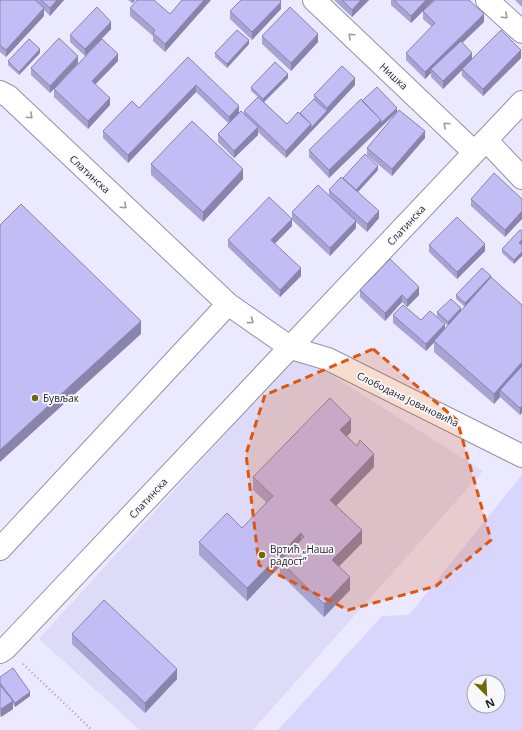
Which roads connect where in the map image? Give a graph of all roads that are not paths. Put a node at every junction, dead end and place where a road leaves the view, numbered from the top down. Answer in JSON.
{"nodes":[{"id":1,"x":314,"y":0,"type":"edge"},
{"id":2,"x":487,"y":0,"type":"edge"},
{"id":3,"x":522,"y":32,"type":"edge"},
{"id":4,"x":3,"y":96,"type":"edge"},
{"id":5,"x":522,"y":102,"type":"edge"},
{"id":6,"x":480,"y":146,"type":"junction"},
{"id":7,"x":522,"y":178,"type":"edge"},
{"id":8,"x":228,"y":304,"type":"junction"},
{"id":9,"x":291,"y":348,"type":"junction"},
{"id":10,"x":522,"y":456,"type":"edge"},
{"id":11,"x":0,"y":549,"type":"edge"},
{"id":12,"x":3,"y":650,"type":"edge"}],
"edges":[{"from":6,"to":1,"type":"street","name":"Нишка","one_way":true},
{"from":2,"to":3,"type":"street","one_way":true},
{"from":4,"to":8,"type":"street","name":"Слатинска","one_way":true},
{"from":5,"to":6,"type":"street","name":"Слатинска"},
{"from":6,"to":7,"type":"street","name":"Нишка"},
{"from":6,"to":9,"type":"street","name":"Слатинска"},
{"from":8,"to":9,"type":"street","name":"Слатинска","one_way":true},
{"from":8,"to":11,"type":"street"},
{"from":9,"to":10,"type":"street","name":"Слободана Јовановића"},
{"from":9,"to":12,"type":"street","name":"Слатинска"}]}
